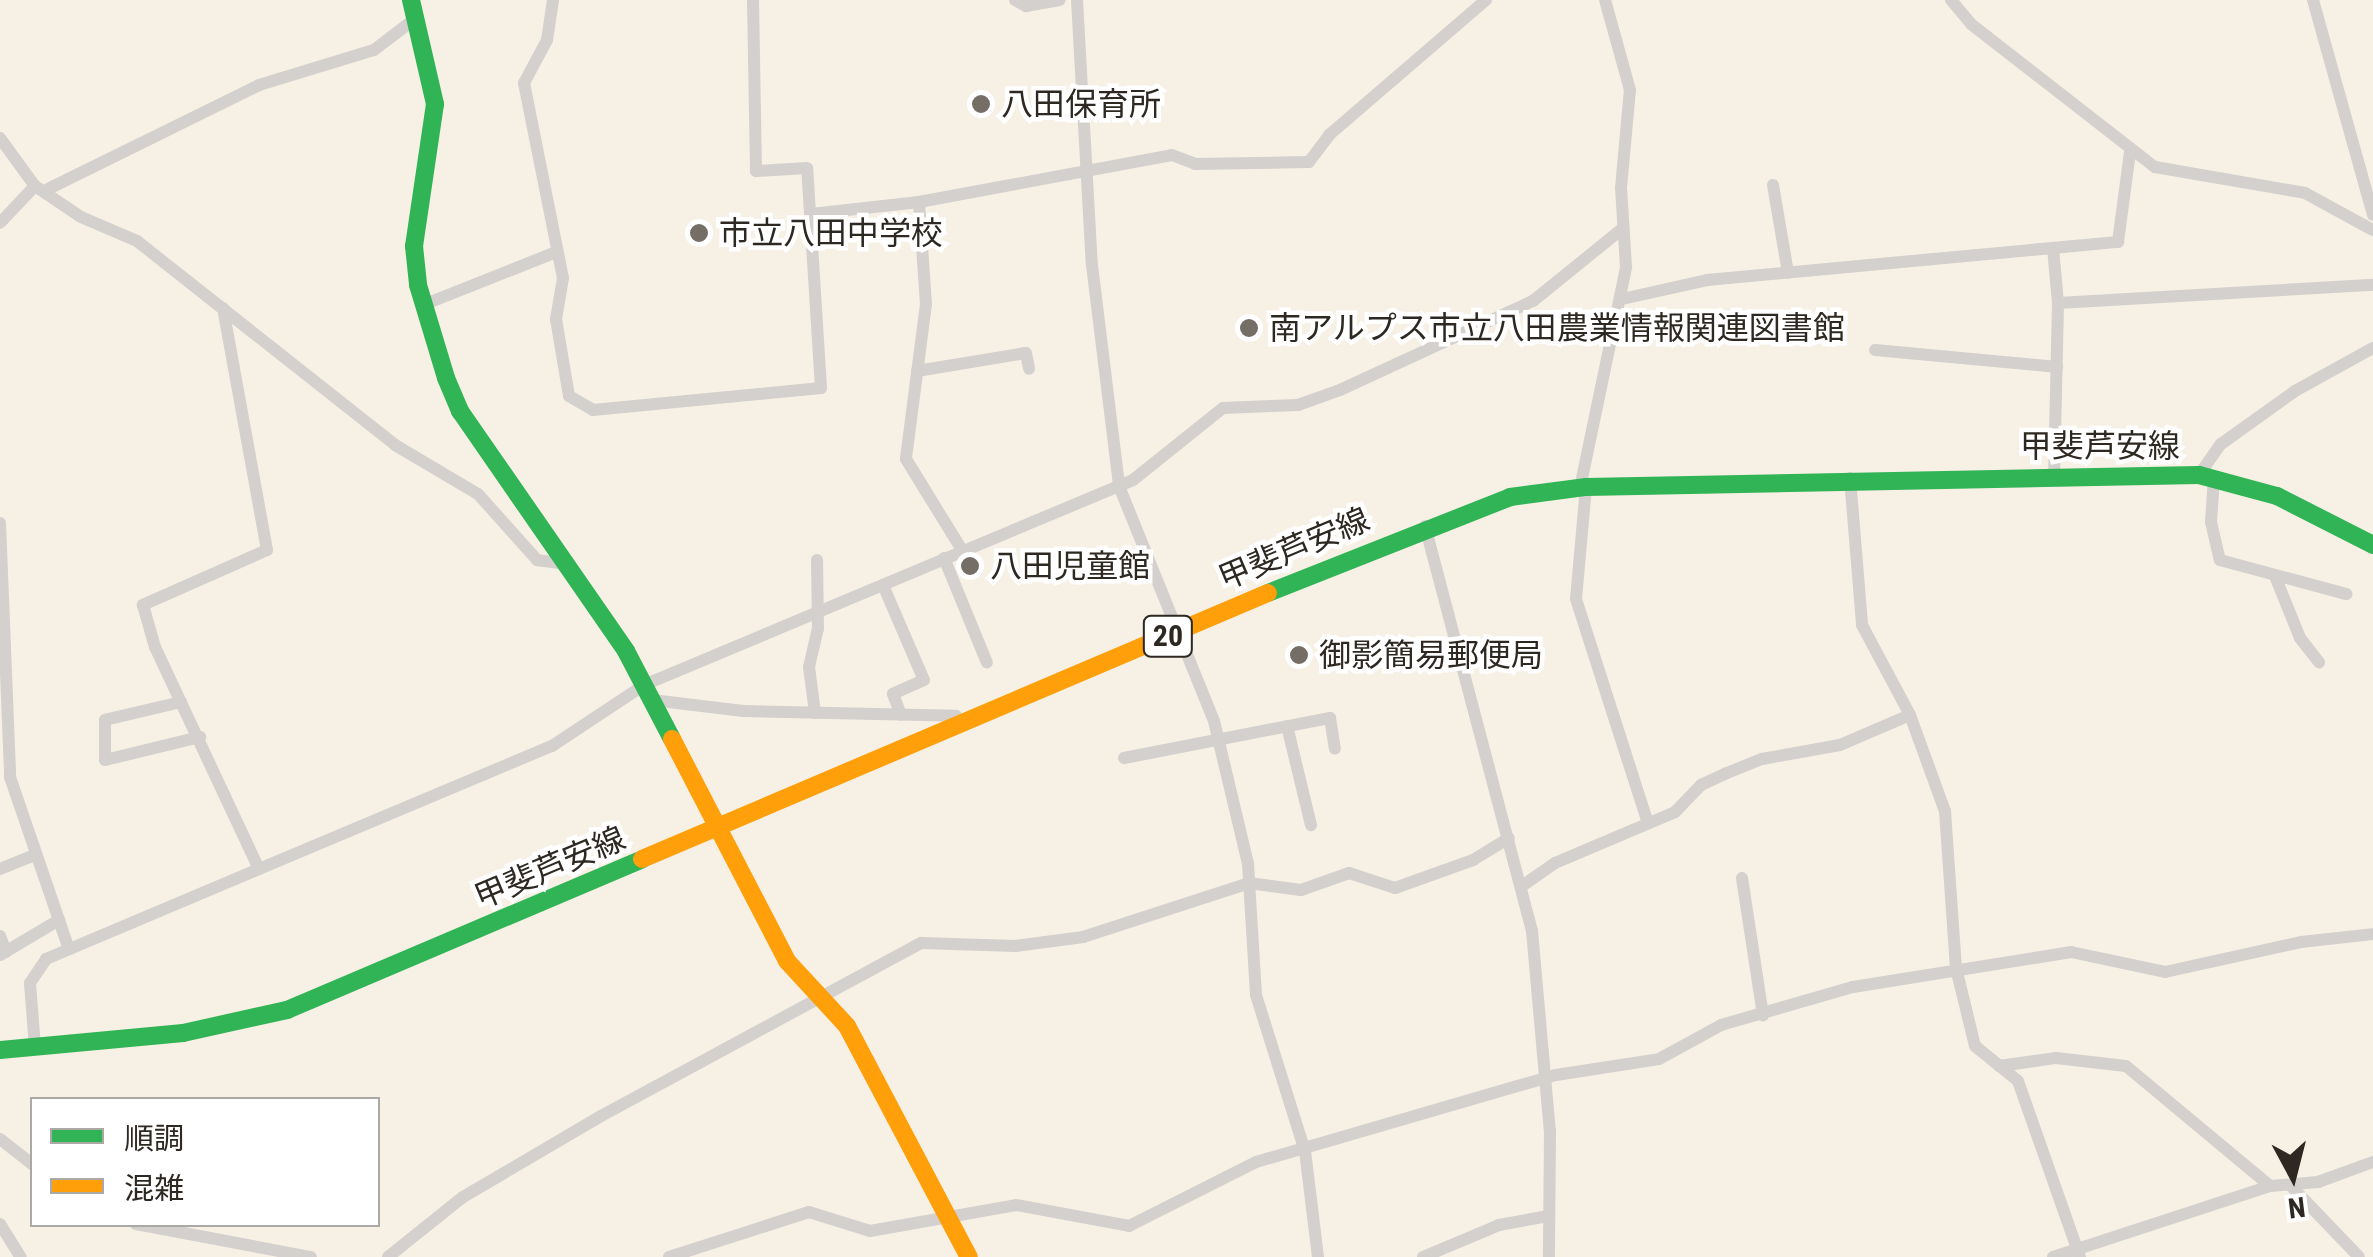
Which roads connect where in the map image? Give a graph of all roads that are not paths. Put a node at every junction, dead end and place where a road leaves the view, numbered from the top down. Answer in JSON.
{"nodes":[{"id":1,"x":552,"y":0,"type":"edge"},
{"id":2,"x":753,"y":0,"type":"edge"},
{"id":3,"x":1015,"y":0,"type":"edge"},
{"id":4,"x":1059,"y":0,"type":"edge"},
{"id":5,"x":1077,"y":0,"type":"edge"},
{"id":6,"x":1486,"y":0,"type":"edge"},
{"id":7,"x":1606,"y":0,"type":"edge"},
{"id":8,"x":1950,"y":0,"type":"edge"},
{"id":9,"x":2313,"y":0,"type":"edge"},
{"id":10,"x":414,"y":9,"type":"edge"},
{"id":11,"x":0,"y":138,"type":"edge"},
{"id":12,"x":2130,"y":152,"type":"junction"},
{"id":13,"x":1087,"y":171,"type":"junction"},
{"id":14,"x":1773,"y":185,"type":"dead end"},
{"id":15,"x":42,"y":188,"type":"junction"},
{"id":16,"x":919,"y":202,"type":"junction"},
{"id":17,"x":811,"y":214,"type":"junction"},
{"id":18,"x":2373,"y":215,"type":"edge"},
{"id":19,"x":0,"y":223,"type":"edge"},
{"id":20,"x":1622,"y":229,"type":"junction"},
{"id":21,"x":2373,"y":230,"type":"edge"},
{"id":22,"x":2053,"y":248,"type":"junction"},
{"id":23,"x":554,"y":252,"type":"junction"},
{"id":24,"x":1788,"y":273,"type":"junction"},
{"id":25,"x":2373,"y":285,"type":"edge"},
{"id":26,"x":1622,"y":299,"type":"junction"},
{"id":27,"x":2058,"y":303,"type":"junction"},
{"id":28,"x":423,"y":305,"type":"junction"},
{"id":29,"x":222,"y":308,"type":"junction"},
{"id":30,"x":2373,"y":348,"type":"edge"},
{"id":31,"x":1876,"y":350,"type":"dead end"},
{"id":32,"x":2057,"y":367,"type":"junction"},
{"id":33,"x":1029,"y":369,"type":"dead end"},
{"id":34,"x":917,"y":371,"type":"junction"},
{"id":35,"x":2054,"y":476,"type":"junction"},
{"id":36,"x":2206,"y":477,"type":"junction"},
{"id":37,"x":1850,"y":478,"type":"junction"},
{"id":38,"x":1119,"y":486,"type":"junction"},
{"id":39,"x":1583,"y":487,"type":"junction"},
{"id":40,"x":0,"y":522,"type":"edge"},
{"id":41,"x":1425,"y":526,"type":"junction"},
{"id":42,"x":2373,"y":545,"type":"edge"},
{"id":43,"x":962,"y":550,"type":"junction"},
{"id":44,"x":944,"y":558,"type":"junction"},
{"id":45,"x":817,"y":560,"type":"dead end"},
{"id":46,"x":567,"y":564,"type":"junction"},
{"id":47,"x":2276,"y":576,"type":"junction"},
{"id":48,"x":883,"y":586,"type":"junction"},
{"id":49,"x":3,"y":591,"type":"edge"},
{"id":50,"x":2346,"y":594,"type":"dead end"},
{"id":51,"x":818,"y":615,"type":"junction"},
{"id":52,"x":1178,"y":632,"type":"junction"},
{"id":53,"x":987,"y":662,"type":"dead end"},
{"id":54,"x":2319,"y":662,"type":"dead end"},
{"id":55,"x":648,"y":692,"type":"junction"},
{"id":56,"x":181,"y":702,"type":"junction"},
{"id":57,"x":815,"y":713,"type":"junction"},
{"id":58,"x":901,"y":715,"type":"junction"},
{"id":59,"x":1910,"y":715,"type":"junction"},
{"id":60,"x":960,"y":726,"type":"junction"},
{"id":61,"x":1287,"y":726,"type":"junction"},
{"id":62,"x":3,"y":730,"type":"edge"},
{"id":63,"x":200,"y":738,"type":"junction"},
{"id":64,"x":1218,"y":740,"type":"junction"},
{"id":65,"x":1334,"y":749,"type":"dead end"},
{"id":66,"x":1124,"y":758,"type":"dead end"},
{"id":67,"x":5,"y":777,"type":"edge"},
{"id":68,"x":1648,"y":823,"type":"junction"},
{"id":69,"x":1311,"y":825,"type":"dead end"},
{"id":70,"x":718,"y":829,"type":"junction"},
{"id":71,"x":1509,"y":838,"type":"junction"},
{"id":72,"x":34,"y":855,"type":"junction"},
{"id":73,"x":0,"y":868,"type":"edge"},
{"id":74,"x":259,"y":869,"type":"junction"},
{"id":75,"x":1742,"y":878,"type":"dead end"},
{"id":76,"x":1248,"y":883,"type":"junction"},
{"id":77,"x":1522,"y":886,"type":"junction"},
{"id":78,"x":58,"y":920,"type":"junction"},
{"id":79,"x":2373,"y":934,"type":"edge"},
{"id":80,"x":0,"y":936,"type":"edge"},
{"id":81,"x":69,"y":949,"type":"junction"},
{"id":82,"x":3,"y":954,"type":"edge"},
{"id":83,"x":1956,"y":968,"type":"junction"},
{"id":84,"x":823,"y":997,"type":"junction"},
{"id":85,"x":1763,"y":1015,"type":"junction"},
{"id":86,"x":35,"y":1047,"type":"junction"},
{"id":87,"x":0,"y":1050,"type":"edge"},
{"id":88,"x":1999,"y":1066,"type":"junction"},
{"id":89,"x":1547,"y":1081,"type":"junction"},
{"id":90,"x":0,"y":1140,"type":"edge"},
{"id":91,"x":1305,"y":1152,"type":"junction"},
{"id":92,"x":30,"y":1162,"type":"edge"},
{"id":93,"x":2373,"y":1162,"type":"edge"},
{"id":94,"x":2270,"y":1186,"type":"junction"},
{"id":95,"x":2291,"y":1186,"type":"junction"},
{"id":96,"x":948,"y":1215,"type":"junction"},
{"id":97,"x":1548,"y":1216,"type":"junction"},
{"id":98,"x":0,"y":1224,"type":"edge"},
{"id":99,"x":152,"y":1227,"type":"edge"},
{"id":100,"x":2079,"y":1253,"type":"edge"},
{"id":101,"x":20,"y":1257,"type":"edge"},
{"id":102,"x":310,"y":1257,"type":"edge"},
{"id":103,"x":388,"y":1257,"type":"edge"},
{"id":104,"x":669,"y":1257,"type":"edge"},
{"id":105,"x":969,"y":1257,"type":"edge"},
{"id":106,"x":1318,"y":1257,"type":"edge"},
{"id":107,"x":1423,"y":1257,"type":"edge"},
{"id":108,"x":1550,"y":1257,"type":"edge"},
{"id":109,"x":2053,"y":1257,"type":"edge"},
{"id":110,"x":2359,"y":1257,"type":"edge"}],
"edges":[{"from":1,"to":23,"type":"street"},
{"from":2,"to":17,"type":"street"},
{"from":3,"to":4,"type":"street"},
{"from":5,"to":13,"type":"street"},
{"from":6,"to":13,"type":"street"},
{"from":7,"to":20,"type":"street"},
{"from":8,"to":12,"type":"street"},
{"from":9,"to":18,"type":"street"},
{"from":10,"to":15,"type":"street"},
{"from":10,"to":28,"type":"main road"},
{"from":11,"to":15,"type":"street"},
{"from":12,"to":21,"type":"street"},
{"from":12,"to":22,"type":"street"},
{"from":13,"to":16,"type":"street"},
{"from":13,"to":38,"type":"street"},
{"from":14,"to":24,"type":"street"},
{"from":15,"to":19,"type":"street"},
{"from":15,"to":29,"type":"street"},
{"from":16,"to":17,"type":"street"},
{"from":16,"to":34,"type":"street"},
{"from":17,"to":23,"type":"street"},
{"from":20,"to":26,"type":"street"},
{"from":20,"to":38,"type":"street"},
{"from":22,"to":24,"type":"street"},
{"from":22,"to":27,"type":"street"},
{"from":23,"to":28,"type":"street"},
{"from":24,"to":26,"type":"street"},
{"from":25,"to":27,"type":"street"},
{"from":26,"to":39,"type":"street"},
{"from":27,"to":32,"type":"street"},
{"from":28,"to":46,"type":"main road"},
{"from":29,"to":46,"type":"street"},
{"from":29,"to":56,"type":"street"},
{"from":30,"to":36,"type":"street"},
{"from":31,"to":32,"type":"street"},
{"from":32,"to":35,"type":"street"},
{"from":33,"to":34,"type":"street"},
{"from":34,"to":43,"type":"street"},
{"from":35,"to":36,"type":"main road","name":"甲斐芦安線","number":"20"},
{"from":35,"to":37,"type":"main road","name":"甲斐芦安線","number":"20"},
{"from":36,"to":42,"type":"main road","name":"甲斐芦安線","number":"20"},
{"from":36,"to":47,"type":"street"},
{"from":37,"to":39,"type":"main road","name":"甲斐芦安線","number":"20"},
{"from":37,"to":59,"type":"street"},
{"from":38,"to":43,"type":"street"},
{"from":38,"to":52,"type":"street"},
{"from":39,"to":41,"type":"main road","name":"甲斐芦安線","number":"20"},
{"from":39,"to":68,"type":"street"},
{"from":40,"to":49,"type":"street"},
{"from":41,"to":52,"type":"main road","name":"甲斐芦安線","number":"20"},
{"from":41,"to":71,"type":"street"},
{"from":43,"to":44,"type":"street"},
{"from":44,"to":48,"type":"street"},
{"from":44,"to":53,"type":"street"},
{"from":45,"to":51,"type":"street"},
{"from":46,"to":55,"type":"main road"},
{"from":47,"to":50,"type":"street"},
{"from":47,"to":54,"type":"street"},
{"from":48,"to":51,"type":"street"},
{"from":48,"to":58,"type":"street"},
{"from":49,"to":62,"type":"street"},
{"from":51,"to":55,"type":"street"},
{"from":51,"to":57,"type":"street"},
{"from":52,"to":60,"type":"main road","name":"甲斐芦安線","number":"20"},
{"from":52,"to":64,"type":"street"},
{"from":55,"to":57,"type":"street"},
{"from":55,"to":70,"type":"main road"},
{"from":55,"to":74,"type":"street"},
{"from":56,"to":63,"type":"street"},
{"from":56,"to":63,"type":"street"},
{"from":57,"to":58,"type":"street"},
{"from":58,"to":60,"type":"street"},
{"from":59,"to":68,"type":"street"},
{"from":59,"to":83,"type":"street"},
{"from":60,"to":70,"type":"main road","name":"甲斐芦安線","number":"20"},
{"from":61,"to":64,"type":"street"},
{"from":61,"to":65,"type":"street"},
{"from":61,"to":69,"type":"street"},
{"from":62,"to":67,"type":"street"},
{"from":63,"to":74,"type":"street"},
{"from":64,"to":66,"type":"street"},
{"from":64,"to":76,"type":"street"},
{"from":67,"to":72,"type":"street"},
{"from":68,"to":77,"type":"street"},
{"from":70,"to":84,"type":"main road"},
{"from":70,"to":86,"type":"main road","name":"甲斐芦安線","number":"20"},
{"from":71,"to":76,"type":"street"},
{"from":71,"to":77,"type":"street"},
{"from":72,"to":73,"type":"street"},
{"from":72,"to":78,"type":"street"},
{"from":74,"to":81,"type":"street"},
{"from":75,"to":85,"type":"street"},
{"from":76,"to":84,"type":"street"},
{"from":76,"to":91,"type":"street"},
{"from":77,"to":89,"type":"street"},
{"from":78,"to":81,"type":"street"},
{"from":78,"to":82,"type":"street"},
{"from":79,"to":83,"type":"street"},
{"from":80,"to":82,"type":"street"},
{"from":81,"to":86,"type":"street"},
{"from":83,"to":85,"type":"street"},
{"from":83,"to":88,"type":"street"},
{"from":84,"to":96,"type":"main road"},
{"from":84,"to":103,"type":"street"},
{"from":85,"to":89,"type":"street"},
{"from":86,"to":87,"type":"main road","name":"甲斐芦安線","number":"20"},
{"from":88,"to":94,"type":"street"},
{"from":88,"to":100,"type":"street"},
{"from":89,"to":91,"type":"street"},
{"from":89,"to":97,"type":"street"},
{"from":90,"to":92,"type":"street"},
{"from":91,"to":96,"type":"street"},
{"from":91,"to":106,"type":"street"},
{"from":93,"to":95,"type":"street"},
{"from":94,"to":95,"type":"street"},
{"from":94,"to":100,"type":"street"},
{"from":95,"to":110,"type":"street"},
{"from":96,"to":104,"type":"street"},
{"from":96,"to":105,"type":"main road"},
{"from":97,"to":107,"type":"street"},
{"from":97,"to":108,"type":"street"},
{"from":98,"to":101,"type":"street"},
{"from":99,"to":102,"type":"street"},
{"from":100,"to":109,"type":"street"}]}
